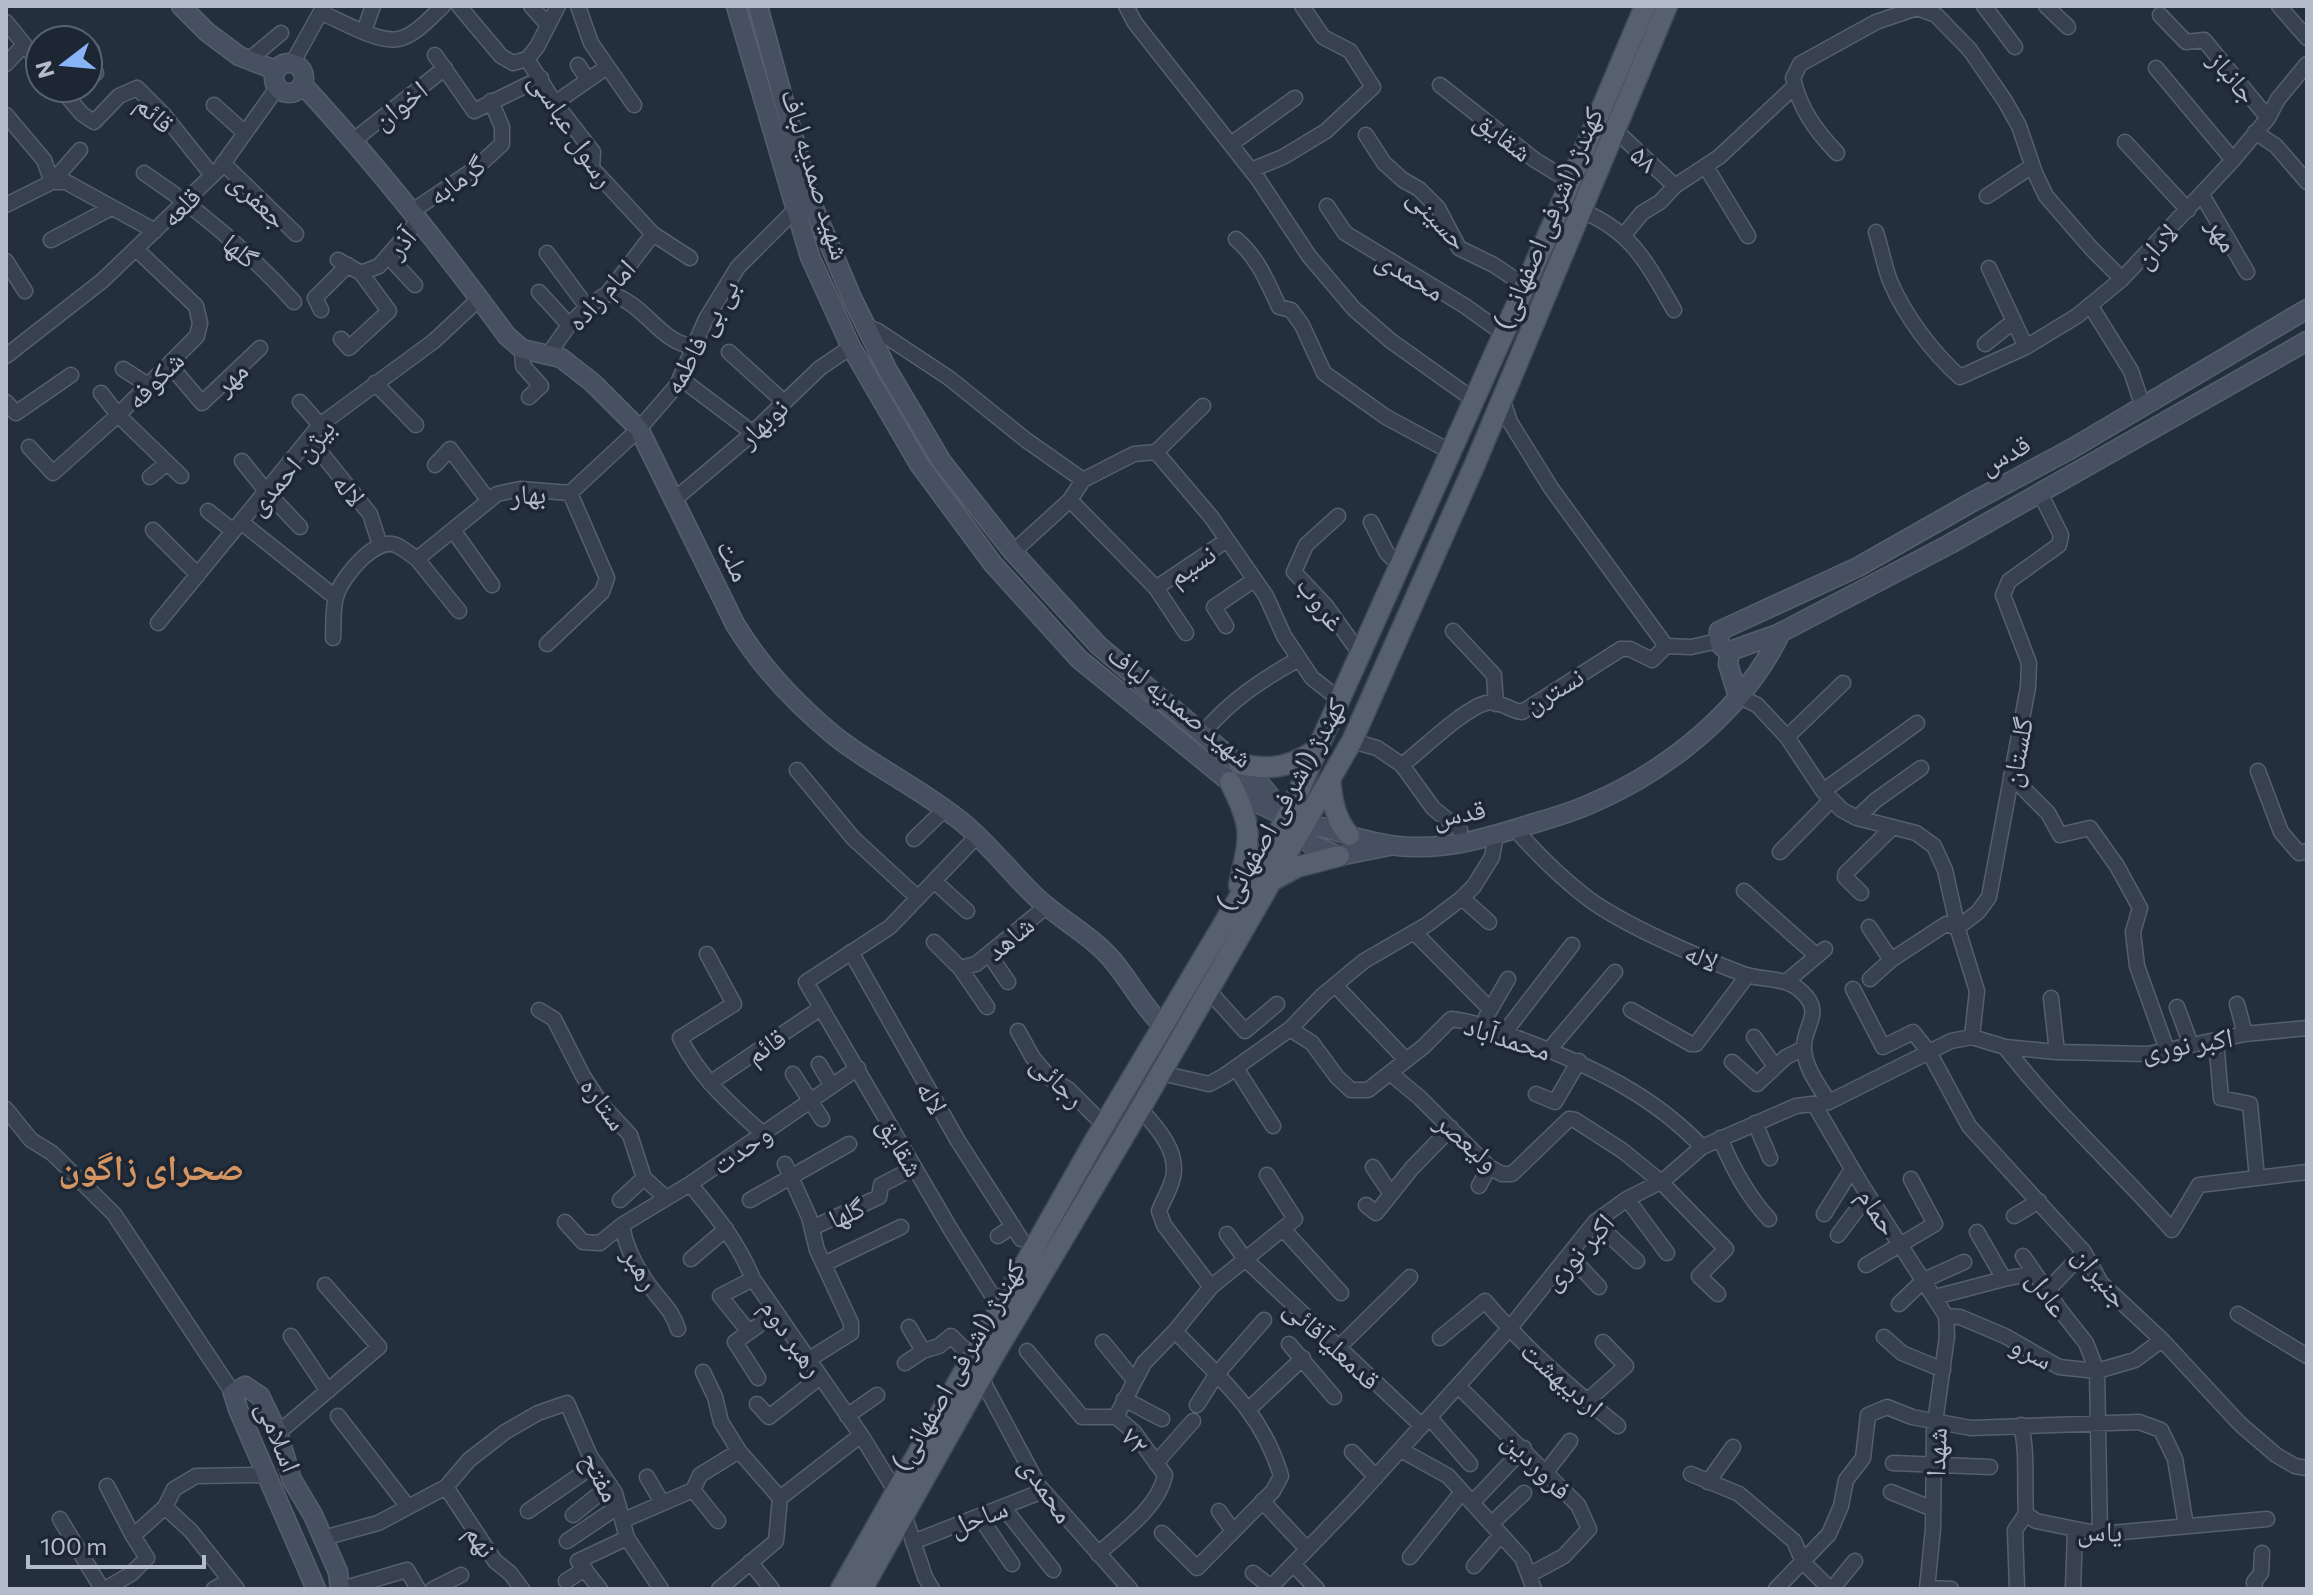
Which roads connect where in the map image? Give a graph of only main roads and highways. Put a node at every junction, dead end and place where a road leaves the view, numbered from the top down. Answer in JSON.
{"nodes":[{"id":1,"x":736,"y":6,"type":"edge"},
{"id":2,"x":758,"y":6,"type":"edge"},
{"id":3,"x":1645,"y":6,"type":"edge"},
{"id":4,"x":1667,"y":6,"type":"edge"},
{"id":5,"x":193,"y":10,"type":"edge"},
{"id":6,"x":1628,"y":71,"type":"junction"},
{"id":7,"x":276,"y":79,"type":"junction"},
{"id":8,"x":303,"y":85,"type":"junction"},
{"id":9,"x":782,"y":129,"type":"junction"},
{"id":10,"x":2307,"y":309,"type":"edge"},
{"id":11,"x":2307,"y":341,"type":"edge"},
{"id":12,"x":2071,"y":449,"type":"junction"},
{"id":13,"x":2081,"y":468,"type":"junction"},
{"id":14,"x":1781,"y":632,"type":"junction"},
{"id":15,"x":1722,"y":641,"type":"junction"},
{"id":16,"x":1738,"y":696,"type":"junction"},
{"id":17,"x":1174,"y":709,"type":"junction"},
{"id":18,"x":1162,"y":726,"type":"junction"},
{"id":19,"x":1319,"y":748,"type":"junction"},
{"id":20,"x":1234,"y":773,"type":"junction"},
{"id":21,"x":1330,"y":779,"type":"junction"},
{"id":22,"x":1294,"y":822,"type":"junction"},
{"id":23,"x":1349,"y":835,"type":"junction"},
{"id":24,"x":1389,"y":846,"type":"junction"},
{"id":25,"x":1339,"y":856,"type":"junction"},
{"id":26,"x":1271,"y":881,"type":"junction"},
{"id":27,"x":1233,"y":908,"type":"junction"},
{"id":28,"x":1162,"y":1025,"type":"junction"},
{"id":29,"x":316,"y":1589,"type":"edge"},
{"id":30,"x":341,"y":1589,"type":"edge"},
{"id":31,"x":841,"y":1589,"type":"edge"},
{"id":32,"x":862,"y":1589,"type":"edge"}],
"edges":[{"from":1,"to":9,"type":"main road","name":"شهید صمدیه لباف"},
{"from":2,"to":9,"type":"main road","name":"شهید صمدیه لباف"},
{"from":3,"to":6,"type":"main road","name":"کهندژ (اشرفی اصفهانی)"},
{"from":4,"to":6,"type":"main road","name":"کهندژ (اشرفی اصفهانی)"},
{"from":5,"to":7,"type":"main road"},
{"from":6,"to":19,"type":"main road","name":"کهندژ (اشرفی اصفهانی)"},
{"from":6,"to":21,"type":"main road","name":"کهندژ (اشرفی اصفهانی)"},
{"from":7,"to":8,"type":"main road"},
{"from":7,"to":8,"type":"main road"},
{"from":8,"to":28,"type":"main road","name":"ملت"},
{"from":9,"to":17,"type":"main road","name":"شهید صمدیه لباف"},
{"from":9,"to":18,"type":"main road","name":"شهید صمدیه لباف"},
{"from":10,"to":12,"type":"main road","name":"قدس"},
{"from":11,"to":13,"type":"main road","name":"قدس"},
{"from":12,"to":13,"type":"main road"},
{"from":12,"to":15,"type":"main road","name":"قدس"},
{"from":13,"to":14,"type":"main road","name":"قدس"},
{"from":14,"to":15,"type":"main road","name":"قدس"},
{"from":14,"to":16,"type":"main road","name":"قدس"},
{"from":15,"to":16,"type":"main road"},
{"from":16,"to":24,"type":"main road","name":"قدس"},
{"from":17,"to":18,"type":"main road"},
{"from":17,"to":20,"type":"main road","name":"شهید صمدیه لباف"},
{"from":18,"to":20,"type":"main road","name":"شهید صمدیه لباف"},
{"from":19,"to":20,"type":"main road"},
{"from":19,"to":22,"type":"main road","name":"کهندژ (اشرفی اصفهانی)"},
{"from":20,"to":22,"type":"main road","name":"شهید صمدیه لباف"},
{"from":20,"to":27,"type":"main road"},
{"from":21,"to":22,"type":"main road","name":"کهندژ (اشرفی اصفهانی)"},
{"from":21,"to":23,"type":"main road"},
{"from":22,"to":23,"type":"main road"},
{"from":22,"to":25,"type":"main road","name":"شهید صمدیه لباف"},
{"from":22,"to":26,"type":"main road","name":"کهندژ (اشرفی اصفهانی)"},
{"from":22,"to":27,"type":"main road","name":"کهندژ (اشرفی اصفهانی)"},
{"from":23,"to":24,"type":"main road"},
{"from":24,"to":25,"type":"main road"},
{"from":25,"to":26,"type":"main road"},
{"from":26,"to":32,"type":"main road","name":"کهندژ (اشرفی اصفهانی)"},
{"from":27,"to":28,"type":"main road","name":"کهندژ (اشرفی اصفهانی)"},
{"from":28,"to":31,"type":"main road","name":"کهندژ (اشرفی اصفهانی)"},
{"from":29,"to":30,"type":"main road","name":"اسلامی"}]}
